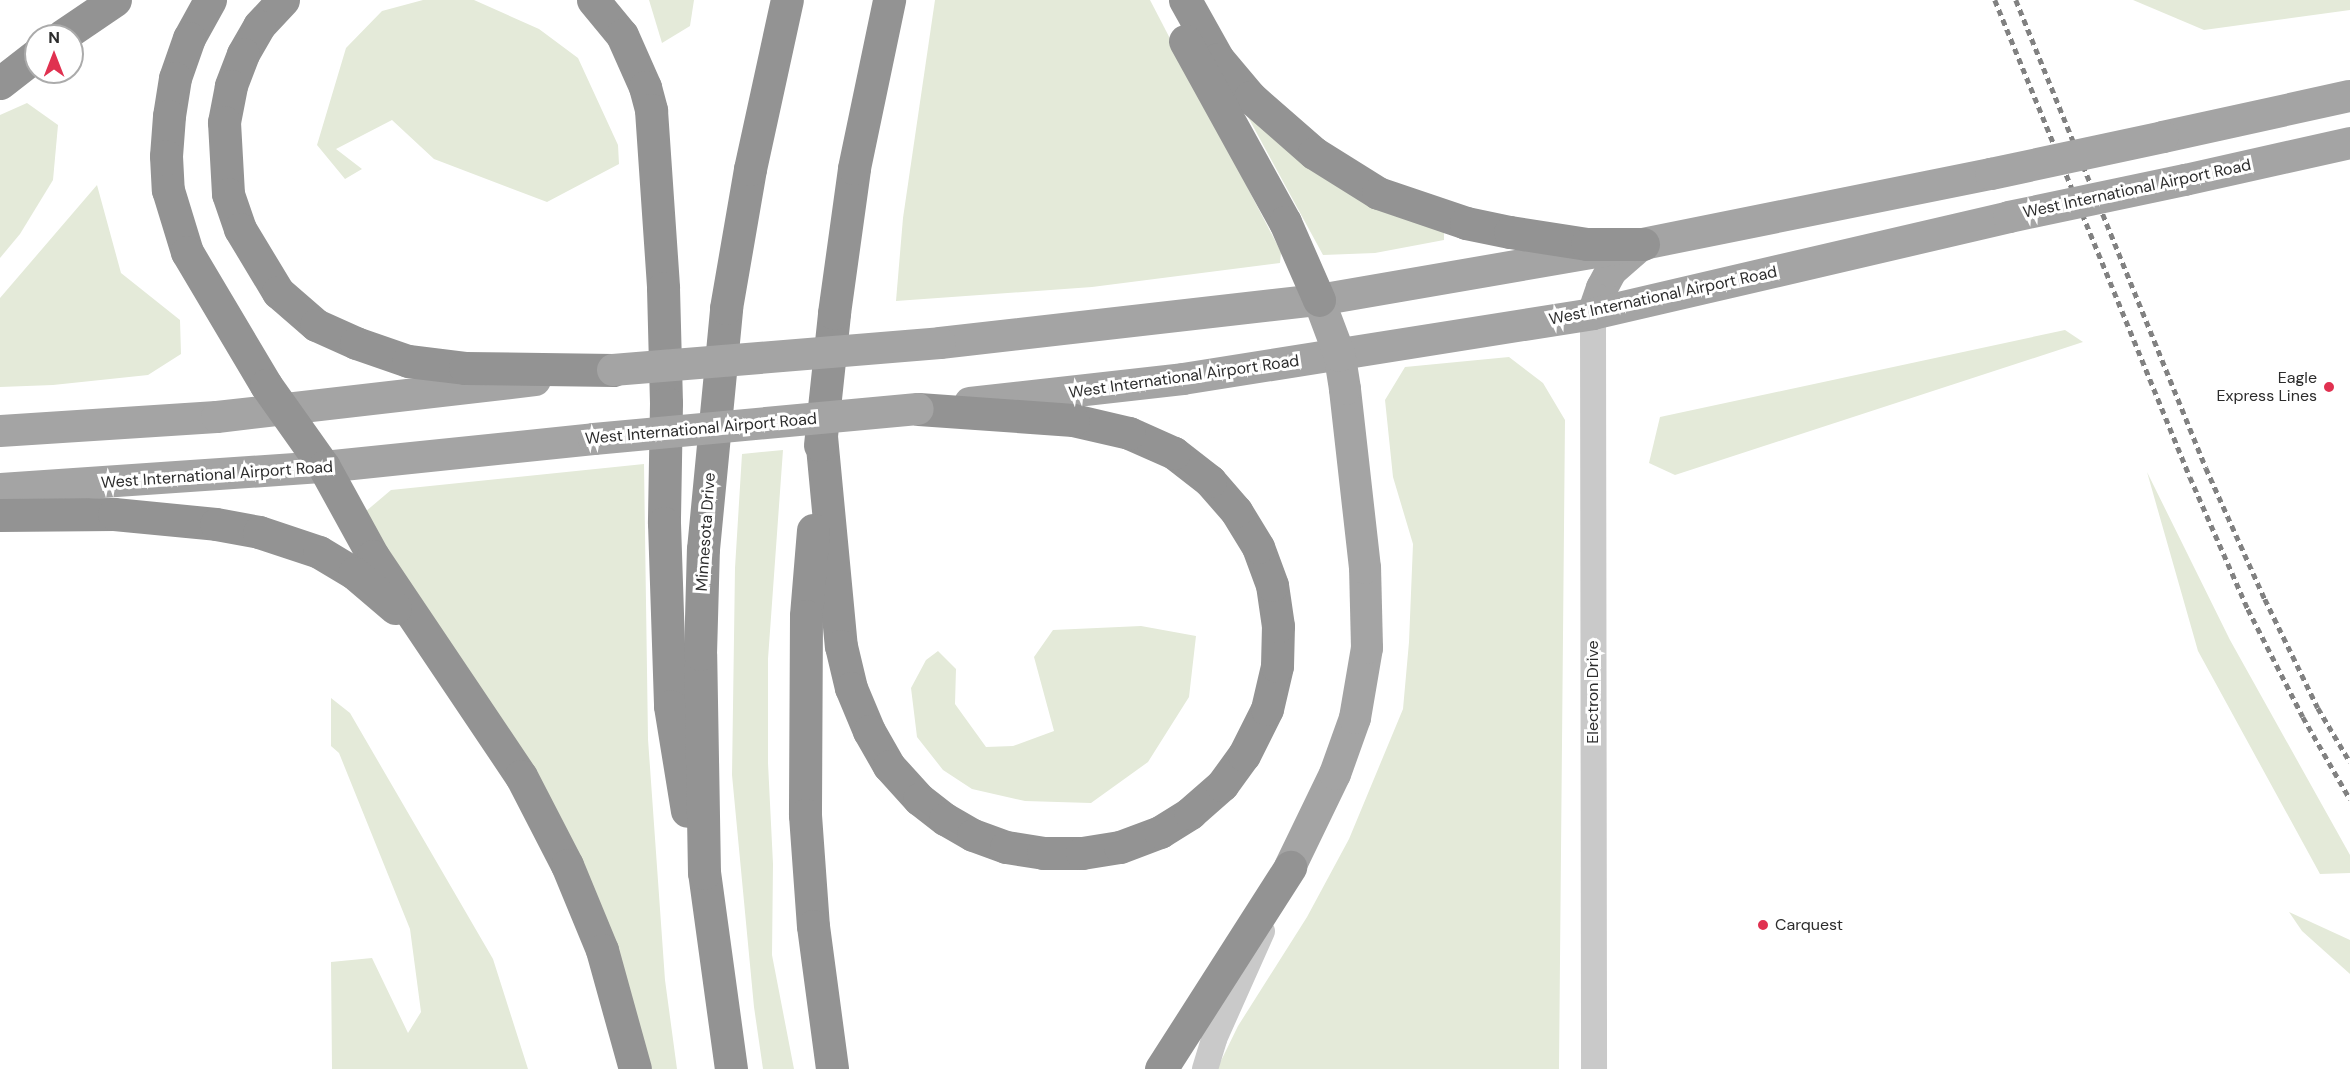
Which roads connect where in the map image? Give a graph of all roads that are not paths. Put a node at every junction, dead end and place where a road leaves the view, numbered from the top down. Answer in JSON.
{"nodes":[{"id":1,"x":115,"y":0,"type":"edge"},
{"id":2,"x":210,"y":0,"type":"edge"},
{"id":3,"x":283,"y":0,"type":"edge"},
{"id":4,"x":593,"y":0,"type":"edge"},
{"id":5,"x":787,"y":0,"type":"edge"},
{"id":6,"x":889,"y":0,"type":"edge"},
{"id":7,"x":1166,"y":0,"type":"edge"},
{"id":8,"x":1185,"y":0,"type":"edge"},
{"id":9,"x":80,"y":24,"type":"edge"},
{"id":10,"x":24,"y":64,"type":"edge"},
{"id":11,"x":0,"y":83,"type":"edge"},
{"id":12,"x":2350,"y":96,"type":"edge"},
{"id":13,"x":2350,"y":143,"type":"edge"},
{"id":14,"x":1643,"y":244,"type":"junction"},
{"id":15,"x":1319,"y":300,"type":"junction"},
{"id":16,"x":1593,"y":314,"type":"junction"},
{"id":17,"x":1340,"y":356,"type":"junction"},
{"id":18,"x":613,"y":370,"type":"junction"},
{"id":19,"x":918,"y":409,"type":"junction"},
{"id":20,"x":286,"y":410,"type":"junction"},
{"id":21,"x":0,"y":431,"type":"edge"},
{"id":22,"x":821,"y":436,"type":"junction"},
{"id":23,"x":324,"y":467,"type":"junction"},
{"id":24,"x":0,"y":489,"type":"edge"},
{"id":25,"x":0,"y":515,"type":"edge"},
{"id":26,"x":445,"y":663,"type":"junction"},
{"id":27,"x":1290,"y":867,"type":"junction"},
{"id":28,"x":704,"y":873,"type":"junction"},
{"id":29,"x":635,"y":1069,"type":"edge"},
{"id":30,"x":731,"y":1069,"type":"edge"},
{"id":31,"x":832,"y":1069,"type":"edge"},
{"id":32,"x":1161,"y":1069,"type":"edge"},
{"id":33,"x":1205,"y":1069,"type":"edge"},
{"id":34,"x":1594,"y":1069,"type":"edge"}],
"edges":[{"from":1,"to":9,"type":"highway"},
{"from":2,"to":20,"type":"highway"},
{"from":3,"to":18,"type":"highway"},
{"from":4,"to":28,"type":"highway"},
{"from":5,"to":28,"type":"highway","name":"Minnesota Drive"},
{"from":6,"to":22,"type":"highway"},
{"from":7,"to":15,"type":"highway"},
{"from":8,"to":14,"type":"highway"},
{"from":10,"to":11,"type":"highway"},
{"from":12,"to":14,"type":"main road","bridge":true},
{"from":13,"to":16,"type":"main road","name":"West International Airport Road","bridge":true},
{"from":14,"to":15,"type":"main road"},
{"from":14,"to":16,"type":"main road"},
{"from":15,"to":17,"type":"main road"},
{"from":15,"to":18,"type":"main road","bridge":true},
{"from":16,"to":17,"type":"main road","name":"West International Airport Road"},
{"from":16,"to":34,"type":"street","name":"Electron Drive"},
{"from":17,"to":19,"type":"main road","name":"West International Airport Road"},
{"from":17,"to":27,"type":"main road"},
{"from":18,"to":20,"type":"main road"},
{"from":19,"to":22,"type":"highway"},
{"from":19,"to":23,"type":"main road","name":"West International Airport Road","bridge":true},
{"from":20,"to":21,"type":"main road"},
{"from":20,"to":23,"type":"highway"},
{"from":22,"to":31,"type":"highway"},
{"from":23,"to":24,"type":"main road","name":"West International Airport Road"},
{"from":23,"to":26,"type":"highway"},
{"from":25,"to":26,"type":"highway"},
{"from":26,"to":29,"type":"highway"},
{"from":27,"to":32,"type":"highway"},
{"from":27,"to":33,"type":"street"},
{"from":28,"to":30,"type":"highway","name":"Minnesota Drive"}]}
